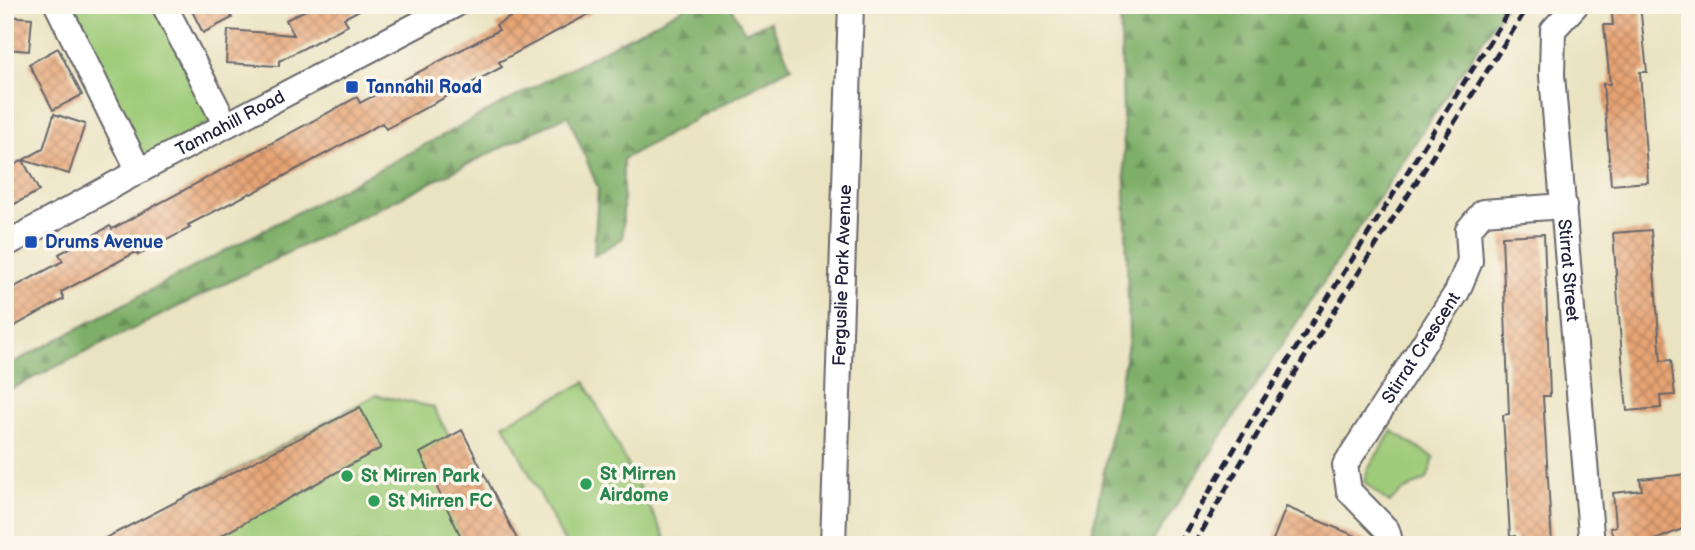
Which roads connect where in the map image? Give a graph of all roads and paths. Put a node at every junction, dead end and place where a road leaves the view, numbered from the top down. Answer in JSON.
{"nodes":[{"id":1,"x":57,"y":5,"type":"edge"},
{"id":2,"x":164,"y":5,"type":"edge"},
{"id":3,"x":455,"y":5,"type":"edge"},
{"id":4,"x":851,"y":5,"type":"edge"},
{"id":5,"x":1576,"y":5,"type":"edge"},
{"id":6,"x":226,"y":125,"type":"junction"},
{"id":7,"x":139,"y":171,"type":"junction"},
{"id":8,"x":1564,"y":206,"type":"junction"},
{"id":9,"x":5,"y":245,"type":"edge"},
{"id":10,"x":833,"y":545,"type":"edge"},
{"id":11,"x":1391,"y":545,"type":"edge"},
{"id":12,"x":1592,"y":545,"type":"edge"}],
"edges":[{"from":1,"to":7,"type":"street"},
{"from":2,"to":6,"type":"street"},
{"from":3,"to":6,"type":"street","name":"Tannahill Road"},
{"from":4,"to":10,"type":"street","name":"Ferguslie Park Avenue"},
{"from":5,"to":8,"type":"street","name":"Stirrat Street"},
{"from":6,"to":7,"type":"street","name":"Tannahill Road"},
{"from":7,"to":9,"type":"street","name":"Tannahill Road"},
{"from":8,"to":11,"type":"street","name":"Stirrat Crescent"},
{"from":8,"to":12,"type":"street","name":"Stirrat Street"}]}
